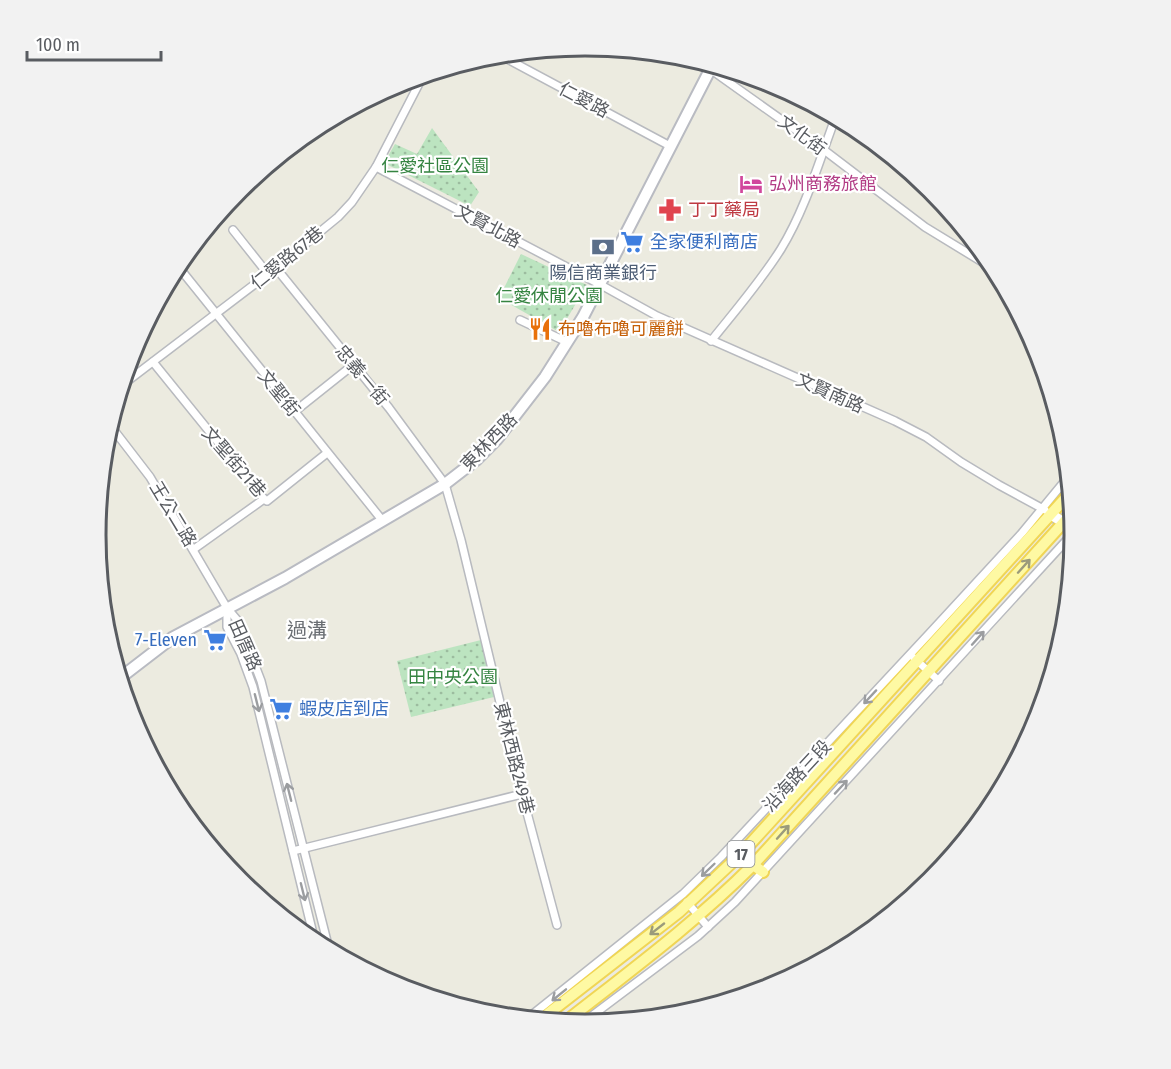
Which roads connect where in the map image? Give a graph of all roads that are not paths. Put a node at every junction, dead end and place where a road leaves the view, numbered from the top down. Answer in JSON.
{"nodes":[{"id":1,"x":512,"y":62,"type":"edge"},
{"id":2,"x":708,"y":72,"type":"edge"},
{"id":3,"x":726,"y":77,"type":"edge"},
{"id":4,"x":418,"y":86,"type":"edge"},
{"id":5,"x":833,"y":125,"type":"edge"},
{"id":6,"x":670,"y":146,"type":"junction"},
{"id":7,"x":824,"y":150,"type":"junction"},
{"id":8,"x":376,"y":167,"type":"junction"},
{"id":9,"x":233,"y":230,"type":"dead end"},
{"id":10,"x":978,"y":259,"type":"edge"},
{"id":11,"x":276,"y":268,"type":"junction"},
{"id":12,"x":184,"y":274,"type":"edge"},
{"id":13,"x":268,"y":274,"type":"junction"},
{"id":14,"x":601,"y":285,"type":"junction"},
{"id":15,"x":216,"y":315,"type":"junction"},
{"id":16,"x":520,"y":320,"type":"dead end"},
{"id":17,"x":711,"y":341,"type":"junction"},
{"id":18,"x":567,"y":342,"type":"junction"},
{"id":19,"x":153,"y":362,"type":"junction"},
{"id":20,"x":353,"y":365,"type":"junction"},
{"id":21,"x":133,"y":377,"type":"edge"},
{"id":22,"x":294,"y":411,"type":"junction"},
{"id":23,"x":117,"y":435,"type":"edge"},
{"id":24,"x":327,"y":453,"type":"junction"},
{"id":25,"x":445,"y":484,"type":"junction"},
{"id":26,"x":1061,"y":485,"type":"edge"},
{"id":27,"x":264,"y":499,"type":"junction"},
{"id":28,"x":1063,"y":502,"type":"edge"},
{"id":29,"x":1042,"y":508,"type":"junction"},
{"id":30,"x":1052,"y":515,"type":"junction"},
{"id":31,"x":382,"y":520,"type":"junction"},
{"id":32,"x":1063,"y":523,"type":"joint"},
{"id":33,"x":1064,"y":543,"type":"edge"},
{"id":34,"x":194,"y":549,"type":"junction"},
{"id":35,"x":228,"y":608,"type":"junction"},
{"id":36,"x":914,"y":658,"type":"junction"},
{"id":37,"x":928,"y":671,"type":"junction"},
{"id":38,"x":127,"y":672,"type":"edge"},
{"id":39,"x":939,"y":681,"type":"junction"},
{"id":40,"x":522,"y":794,"type":"junction"},
{"id":41,"x":304,"y":849,"type":"junction"},
{"id":42,"x":293,"y":851,"type":"junction"},
{"id":43,"x":753,"y":865,"type":"junction"},
{"id":44,"x":763,"y":872,"type":"junction"},
{"id":45,"x":684,"y":900,"type":"junction"},
{"id":46,"x":699,"y":916,"type":"junction"},
{"id":47,"x":557,"y":926,"type":"dead end"},
{"id":48,"x":708,"y":927,"type":"junction"},
{"id":49,"x":312,"y":928,"type":"edge"},
{"id":50,"x":325,"y":936,"type":"edge"},
{"id":51,"x":600,"y":995,"type":"junction"},
{"id":52,"x":607,"y":1005,"type":"junction"},
{"id":53,"x":538,"y":1010,"type":"edge"},
{"id":54,"x":550,"y":1012,"type":"edge"},
{"id":55,"x":576,"y":1013,"type":"edge"},
{"id":56,"x":596,"y":1013,"type":"edge"}],
"edges":[{"from":1,"to":6,"type":"street","name":"仁愛路"},
{"from":2,"to":6,"type":"street","name":"東林西路"},
{"from":3,"to":7,"type":"street","name":"文化街"},
{"from":4,"to":8,"type":"street","name":"仁愛路67巷"},
{"from":5,"to":7,"type":"street"},
{"from":6,"to":14,"type":"street","name":"東林西路"},
{"from":7,"to":10,"type":"street","name":"文化街"},
{"from":7,"to":17,"type":"street"},
{"from":8,"to":11,"type":"street","name":"仁愛路67巷"},
{"from":8,"to":14,"type":"street","name":"文賢北路"},
{"from":9,"to":13,"type":"street"},
{"from":11,"to":13,"type":"street","name":"仁愛路67巷"},
{"from":11,"to":20,"type":"street","name":"忠義一街"},
{"from":12,"to":15,"type":"street","name":"文聖街"},
{"from":13,"to":15,"type":"street","name":"仁愛路67巷"},
{"from":14,"to":17,"type":"street","name":"文賢南路"},
{"from":14,"to":18,"type":"street","name":"東林西路"},
{"from":15,"to":19,"type":"street","name":"仁愛路67巷"},
{"from":15,"to":22,"type":"street","name":"文聖街"},
{"from":16,"to":18,"type":"street"},
{"from":17,"to":29,"type":"street","name":"文賢南路"},
{"from":18,"to":25,"type":"street","name":"東林西路"},
{"from":19,"to":21,"type":"street","name":"仁愛路67巷"},
{"from":19,"to":27,"type":"street","name":"文聖街21巷"},
{"from":20,"to":22,"type":"street"},
{"from":20,"to":25,"type":"street","name":"忠義一街"},
{"from":22,"to":24,"type":"street","name":"文聖街"},
{"from":23,"to":34,"type":"street","name":"王公二路"},
{"from":24,"to":27,"type":"street","name":"文聖街21巷"},
{"from":24,"to":31,"type":"street","name":"文聖街"},
{"from":25,"to":31,"type":"street","name":"東林西路"},
{"from":25,"to":40,"type":"street","name":"東林西路249巷"},
{"from":26,"to":29,"type":"street","name":"沿海路三段"},
{"from":27,"to":34,"type":"street"},
{"from":28,"to":30,"type":"main road","number":"17"},
{"from":29,"to":30,"type":"street","name":"文賢南路"},
{"from":29,"to":36,"type":"street","name":"沿海路三段"},
{"from":30,"to":32,"type":"street"},
{"from":30,"to":36,"type":"main road","name":"沿海路三段","number":"17"},
{"from":31,"to":35,"type":"street","name":"東林西路"},
{"from":37,"to":32,"type":"main road","name":"沿海路三段","number":"17","one_way":true},
{"from":39,"to":33,"type":"street","one_way":true},
{"from":34,"to":35,"type":"street","name":"王公二路"},
{"from":35,"to":38,"type":"street","name":"東林西路"},
{"from":41,"to":35,"type":"street","name":"田厝路","one_way":true},
{"from":35,"to":42,"type":"street","name":"田厝路","one_way":true},
{"from":36,"to":37,"type":"street"},
{"from":36,"to":45,"type":"main road","name":"沿海路三段","number":"17","one_way":true},
{"from":37,"to":39,"type":"street"},
{"from":43,"to":37,"type":"main road","name":"沿海路三段","number":"17","one_way":true},
{"from":44,"to":39,"type":"street","one_way":true},
{"from":40,"to":41,"type":"street"},
{"from":40,"to":47,"type":"street","name":"東林西路249巷"},
{"from":41,"to":42,"type":"street"},
{"from":41,"to":50,"type":"street","name":"田厝路"},
{"from":42,"to":49,"type":"street","name":"田厝路","one_way":true},
{"from":43,"to":44,"type":"main road"},
{"from":43,"to":46,"type":"main road","name":"沿海路三段","number":"17"},
{"from":44,"to":48,"type":"street"},
{"from":45,"to":46,"type":"street"},
{"from":45,"to":53,"type":"street","name":"沿海路三段","one_way":true},
{"from":45,"to":54,"type":"main road","name":"沿海路三段","number":"17","one_way":true},
{"from":46,"to":48,"type":"street"},
{"from":46,"to":51,"type":"main road","name":"沿海路三段","number":"17"},
{"from":48,"to":52,"type":"street"},
{"from":51,"to":52,"type":"main road"},
{"from":51,"to":55,"type":"main road","name":"沿海路三段","number":"17"},
{"from":52,"to":56,"type":"street"}]}
